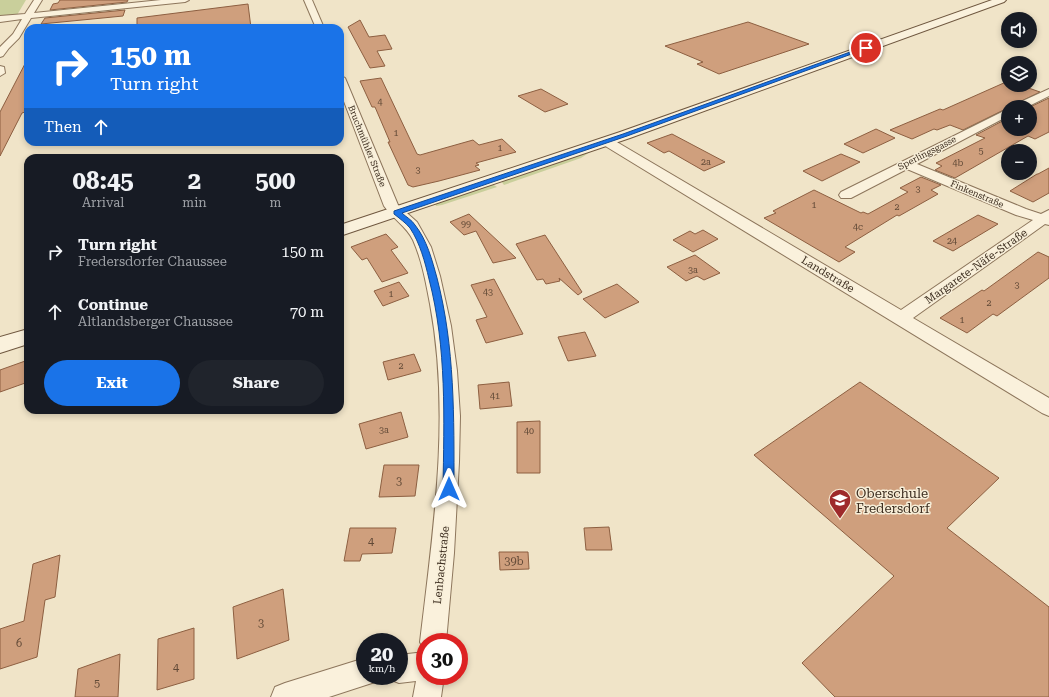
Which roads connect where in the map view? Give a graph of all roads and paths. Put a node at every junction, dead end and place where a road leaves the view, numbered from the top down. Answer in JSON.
{"nodes":[{"id":1,"x":38,"y":0,"type":"edge"},
{"id":2,"x":185,"y":0,"type":"edge"},
{"id":3,"x":308,"y":0,"type":"edge"},
{"id":4,"x":1001,"y":0,"type":"edge"},
{"id":5,"x":28,"y":16,"type":"junction"},
{"id":6,"x":0,"y":20,"type":"edge"},
{"id":7,"x":318,"y":24,"type":"edge"},
{"id":8,"x":0,"y":54,"type":"edge"},
{"id":9,"x":0,"y":69,"type":"edge"},
{"id":10,"x":0,"y":73,"type":"edge"},
{"id":11,"x":344,"y":88,"type":"edge"},
{"id":12,"x":1049,"y":92,"type":"edge"},
{"id":13,"x":1032,"y":100,"type":"edge"},
{"id":14,"x":1001,"y":116,"type":"edge"},
{"id":15,"x":606,"y":141,"type":"junction"},
{"id":16,"x":906,"y":164,"type":"junction"},
{"id":17,"x":846,"y":195,"type":"dead end"},
{"id":18,"x":397,"y":212,"type":"junction"},
{"id":19,"x":1047,"y":218,"type":"edge"},
{"id":20,"x":344,"y":230,"type":"edge"},
{"id":21,"x":902,"y":318,"type":"junction"},
{"id":22,"x":24,"y":337,"type":"edge"},
{"id":23,"x":0,"y":345,"type":"edge"},
{"id":24,"x":1049,"y":408,"type":"edge"},
{"id":25,"x":435,"y":633,"type":"edge"},
{"id":26,"x":356,"y":675,"type":"edge"},
{"id":27,"x":429,"y":685,"type":"edge"},
{"id":28,"x":285,"y":697,"type":"edge"},
{"id":29,"x":427,"y":697,"type":"edge"}],
"edges":[{"from":1,"to":5,"type":"street"},
{"from":2,"to":5,"type":"street"},
{"from":3,"to":7,"type":"street"},
{"from":4,"to":15,"type":"main road"},
{"from":5,"to":6,"type":"street"},
{"from":5,"to":8,"type":"street"},
{"from":9,"to":10,"type":"street"},
{"from":11,"to":18,"type":"street","name":"Bruchmühler Straße"},
{"from":12,"to":13,"type":"street"},
{"from":14,"to":16,"type":"street","name":"Sperlingsgasse"},
{"from":15,"to":18,"type":"main road"},
{"from":15,"to":21,"type":"street","name":"Landstraße"},
{"from":16,"to":17,"type":"street","name":"Sperlingsgasse"},
{"from":16,"to":19,"type":"street","name":"Finkenstraße"},
{"from":18,"to":20,"type":"main road"},
{"from":18,"to":25,"type":"street","name":"Lenbachstraße"},
{"from":19,"to":21,"type":"street","name":"Margarete-Näfe-Straße"},
{"from":21,"to":24,"type":"street","name":"Landstraße"},
{"from":22,"to":23,"type":"main road"},
{"from":26,"to":28,"type":"street"},
{"from":27,"to":29,"type":"street"}]}
